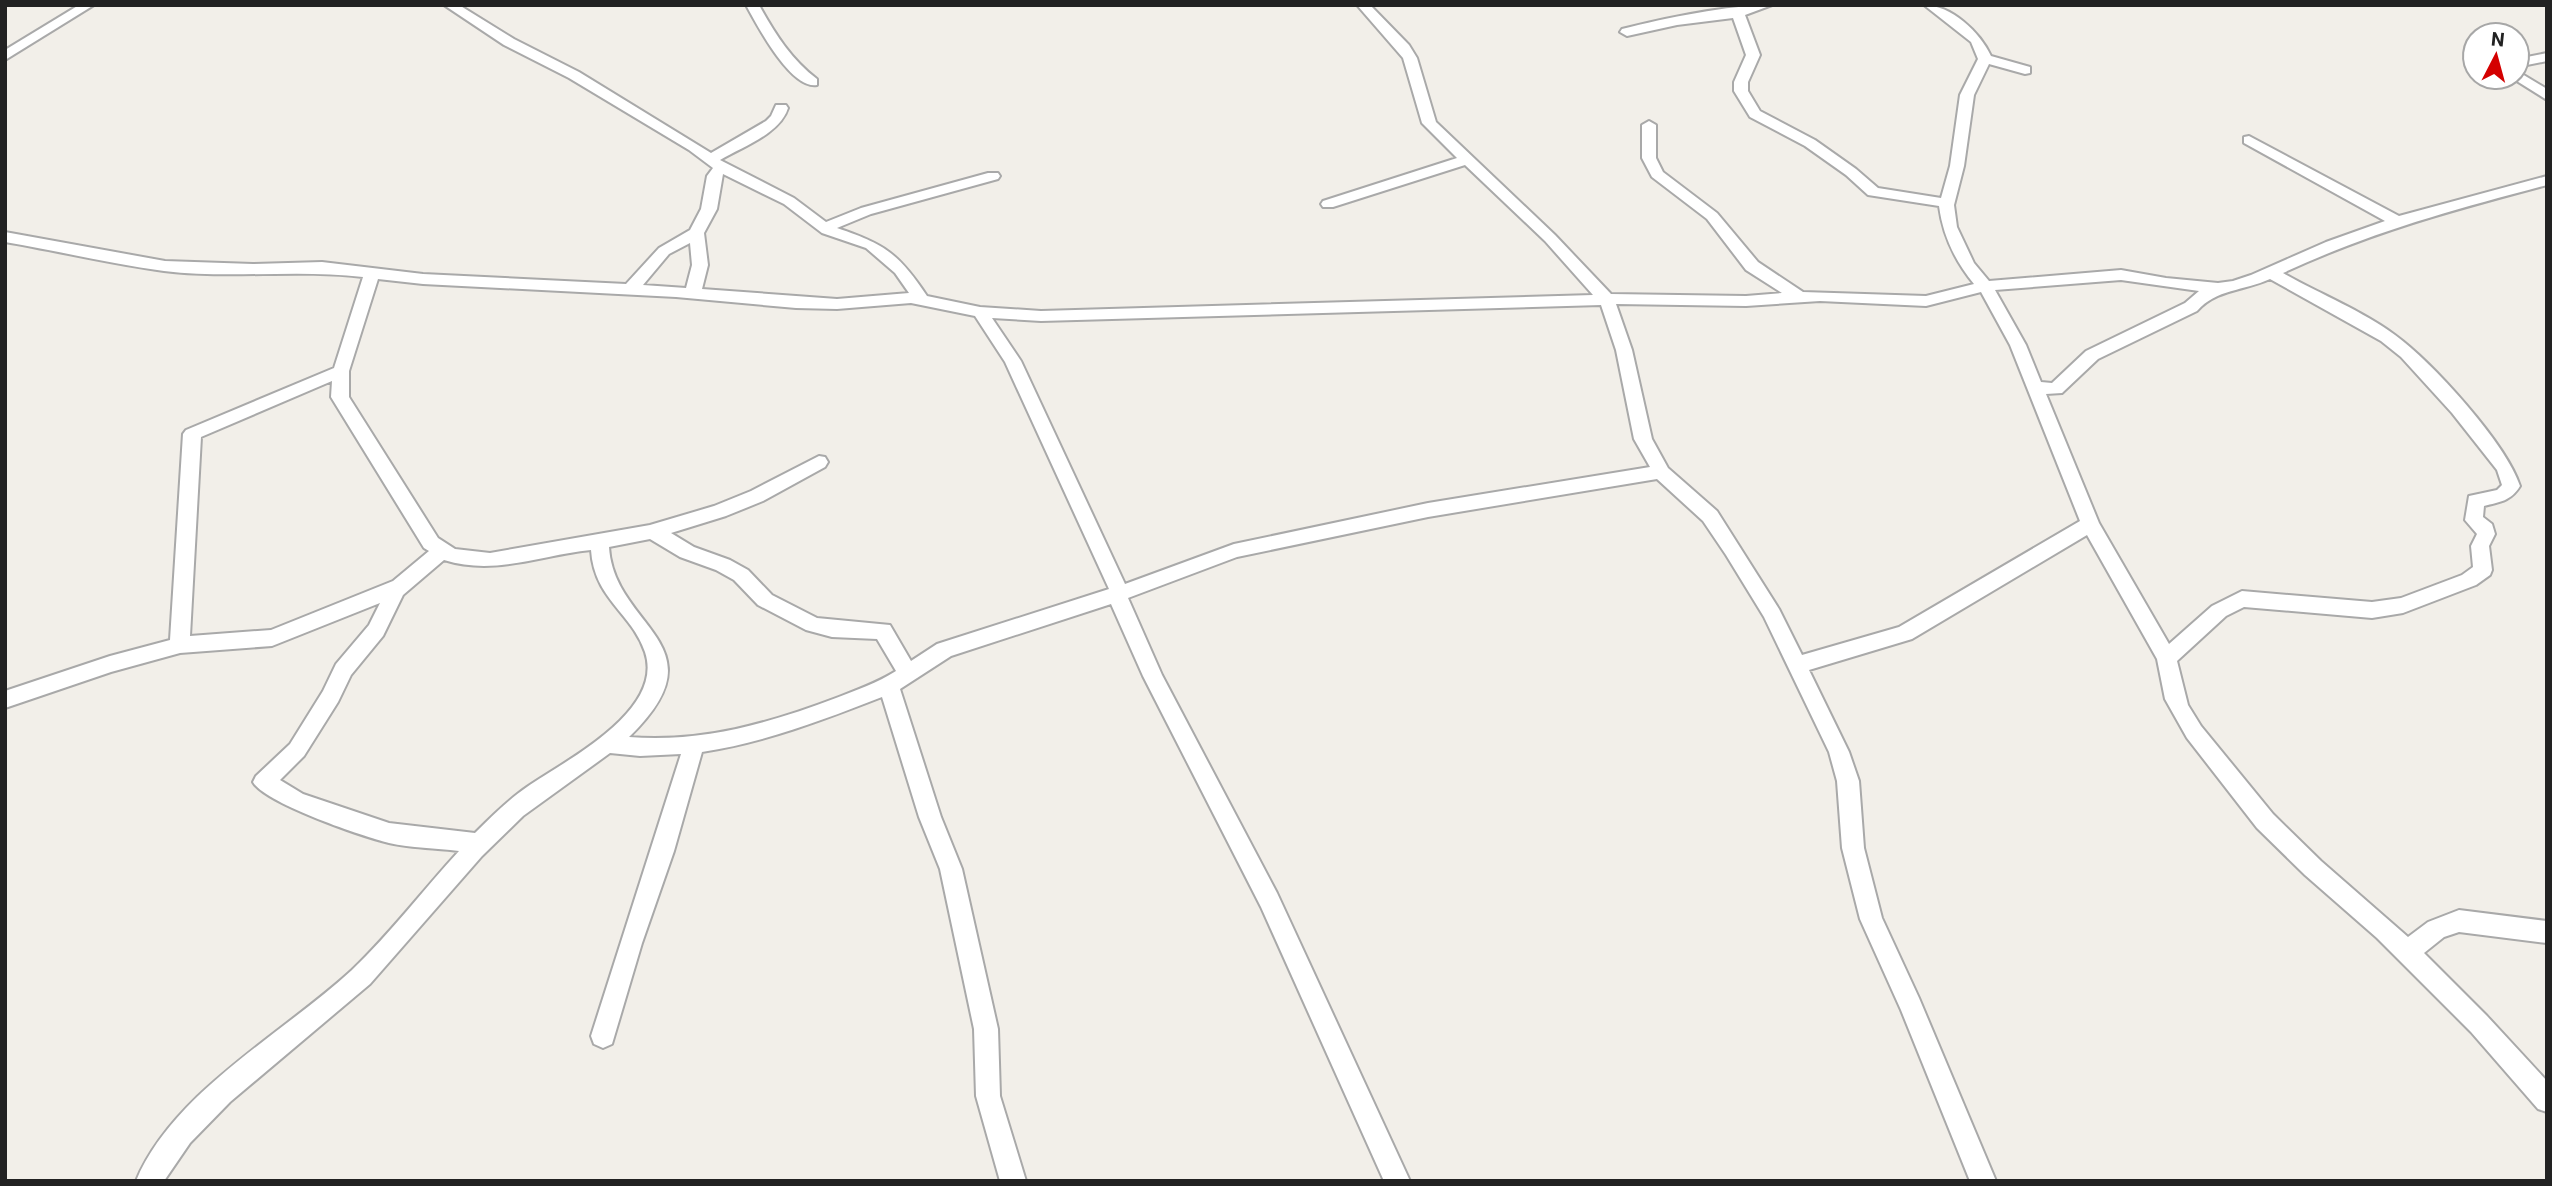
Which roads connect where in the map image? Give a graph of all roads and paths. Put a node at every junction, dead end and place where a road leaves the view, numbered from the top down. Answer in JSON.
{"nodes":[{"id":1,"x":88,"y":5,"type":"edge"},
{"id":2,"x":450,"y":5,"type":"edge"},
{"id":3,"x":752,"y":5,"type":"edge"},
{"id":4,"x":1363,"y":5,"type":"edge"},
{"id":5,"x":1766,"y":5,"type":"edge"},
{"id":6,"x":1930,"y":5,"type":"edge"},
{"id":7,"x":1738,"y":13,"type":"junction"},
{"id":8,"x":1627,"y":32,"type":"dead end"},
{"id":9,"x":5,"y":56,"type":"edge"},
{"id":10,"x":1984,"y":59,"type":"junction"},
{"id":11,"x":2025,"y":70,"type":"dead end"},
{"id":12,"x":812,"y":82,"type":"dead end"},
{"id":13,"x":2531,"y":85,"type":"edge"},
{"id":14,"x":2547,"y":96,"type":"edge"},
{"id":15,"x":781,"y":108,"type":"dead end"},
{"id":16,"x":1649,"y":125,"type":"dead end"},
{"id":17,"x":2249,"y":140,"type":"dead end"},
{"id":18,"x":1468,"y":159,"type":"junction"},
{"id":19,"x":716,"y":163,"type":"junction"},
{"id":20,"x":993,"y":176,"type":"dead end"},
{"id":21,"x":2547,"y":180,"type":"edge"},
{"id":22,"x":1946,"y":203,"type":"junction"},
{"id":23,"x":1328,"y":204,"type":"dead end"},
{"id":24,"x":2397,"y":221,"type":"junction"},
{"id":25,"x":824,"y":228,"type":"junction"},
{"id":26,"x":696,"y":233,"type":"junction"},
{"id":27,"x":5,"y":237,"type":"edge"},
{"id":28,"x":372,"y":272,"type":"junction"},
{"id":29,"x":2270,"y":273,"type":"junction"},
{"id":30,"x":1985,"y":286,"type":"junction"},
{"id":31,"x":2218,"y":288,"type":"junction"},
{"id":32,"x":630,"y":290,"type":"junction"},
{"id":33,"x":693,"y":293,"type":"junction"},
{"id":34,"x":1799,"y":297,"type":"junction"},
{"id":35,"x":921,"y":299,"type":"junction"},
{"id":36,"x":1607,"y":300,"type":"junction"},
{"id":37,"x":980,"y":312,"type":"junction"},
{"id":38,"x":341,"y":371,"type":"junction"},
{"id":39,"x":2037,"y":387,"type":"junction"},
{"id":40,"x":819,"y":462,"type":"dead end"},
{"id":41,"x":1661,"y":472,"type":"junction"},
{"id":42,"x":2090,"y":524,"type":"junction"},
{"id":43,"x":650,"y":532,"type":"junction"},
{"id":44,"x":600,"y":542,"type":"junction"},
{"id":45,"x":441,"y":552,"type":"junction"},
{"id":46,"x":398,"y":587,"type":"junction"},
{"id":47,"x":1118,"y":593,"type":"junction"},
{"id":48,"x":180,"y":645,"type":"junction"},
{"id":49,"x":2167,"y":658,"type":"junction"},
{"id":50,"x":1797,"y":665,"type":"junction"},
{"id":51,"x":899,"y":680,"type":"junction"},
{"id":52,"x":5,"y":700,"type":"edge"},
{"id":53,"x":606,"y":744,"type":"junction"},
{"id":54,"x":694,"y":745,"type":"junction"},
{"id":55,"x":477,"y":843,"type":"junction"},
{"id":56,"x":2547,"y":932,"type":"edge"},
{"id":57,"x":2407,"y":952,"type":"junction"},
{"id":58,"x":603,"y":1036,"type":"dead end"},
{"id":59,"x":2547,"y":1100,"type":"edge"},
{"id":60,"x":1977,"y":1180,"type":"edge"},
{"id":61,"x":149,"y":1181,"type":"edge"},
{"id":62,"x":1013,"y":1181,"type":"edge"},
{"id":63,"x":1397,"y":1181,"type":"edge"}],
"edges":[{"from":1,"to":9,"type":"street"},
{"from":2,"to":19,"type":"street"},
{"from":3,"to":12,"type":"street"},
{"from":4,"to":18,"type":"street"},
{"from":5,"to":7,"type":"street"},
{"from":6,"to":10,"type":"street"},
{"from":7,"to":8,"type":"street"},
{"from":7,"to":22,"type":"street"},
{"from":10,"to":11,"type":"street"},
{"from":10,"to":22,"type":"street"},
{"from":13,"to":14,"type":"street"},
{"from":15,"to":19,"type":"street"},
{"from":16,"to":34,"type":"street"},
{"from":17,"to":24,"type":"street"},
{"from":18,"to":23,"type":"street"},
{"from":18,"to":36,"type":"street"},
{"from":19,"to":25,"type":"street"},
{"from":19,"to":26,"type":"street"},
{"from":20,"to":25,"type":"street"},
{"from":21,"to":24,"type":"street"},
{"from":22,"to":30,"type":"street"},
{"from":24,"to":29,"type":"street"},
{"from":25,"to":35,"type":"street"},
{"from":26,"to":32,"type":"street"},
{"from":26,"to":33,"type":"street"},
{"from":27,"to":28,"type":"street"},
{"from":28,"to":32,"type":"street"},
{"from":28,"to":38,"type":"street"},
{"from":29,"to":31,"type":"street"},
{"from":29,"to":49,"type":"street"},
{"from":30,"to":31,"type":"street"},
{"from":30,"to":34,"type":"street"},
{"from":30,"to":39,"type":"street"},
{"from":31,"to":39,"type":"street"},
{"from":32,"to":33,"type":"street"},
{"from":33,"to":35,"type":"street"},
{"from":34,"to":36,"type":"street"},
{"from":35,"to":37,"type":"street"},
{"from":36,"to":37,"type":"street"},
{"from":36,"to":41,"type":"street"},
{"from":37,"to":47,"type":"street"},
{"from":38,"to":45,"type":"street"},
{"from":38,"to":48,"type":"street"},
{"from":39,"to":42,"type":"street"},
{"from":40,"to":43,"type":"street"},
{"from":41,"to":47,"type":"street"},
{"from":41,"to":50,"type":"street"},
{"from":42,"to":49,"type":"street"},
{"from":42,"to":50,"type":"street"},
{"from":43,"to":44,"type":"street"},
{"from":43,"to":51,"type":"street"},
{"from":44,"to":45,"type":"street"},
{"from":44,"to":53,"type":"street"},
{"from":45,"to":46,"type":"street"},
{"from":46,"to":48,"type":"street"},
{"from":46,"to":55,"type":"street"},
{"from":47,"to":51,"type":"street"},
{"from":47,"to":63,"type":"street"},
{"from":48,"to":52,"type":"street"},
{"from":49,"to":57,"type":"street"},
{"from":50,"to":60,"type":"street"},
{"from":51,"to":54,"type":"street"},
{"from":51,"to":62,"type":"street"},
{"from":53,"to":54,"type":"street"},
{"from":53,"to":55,"type":"street"},
{"from":54,"to":58,"type":"street"},
{"from":55,"to":61,"type":"street"},
{"from":56,"to":57,"type":"street"},
{"from":57,"to":59,"type":"street"}]}
